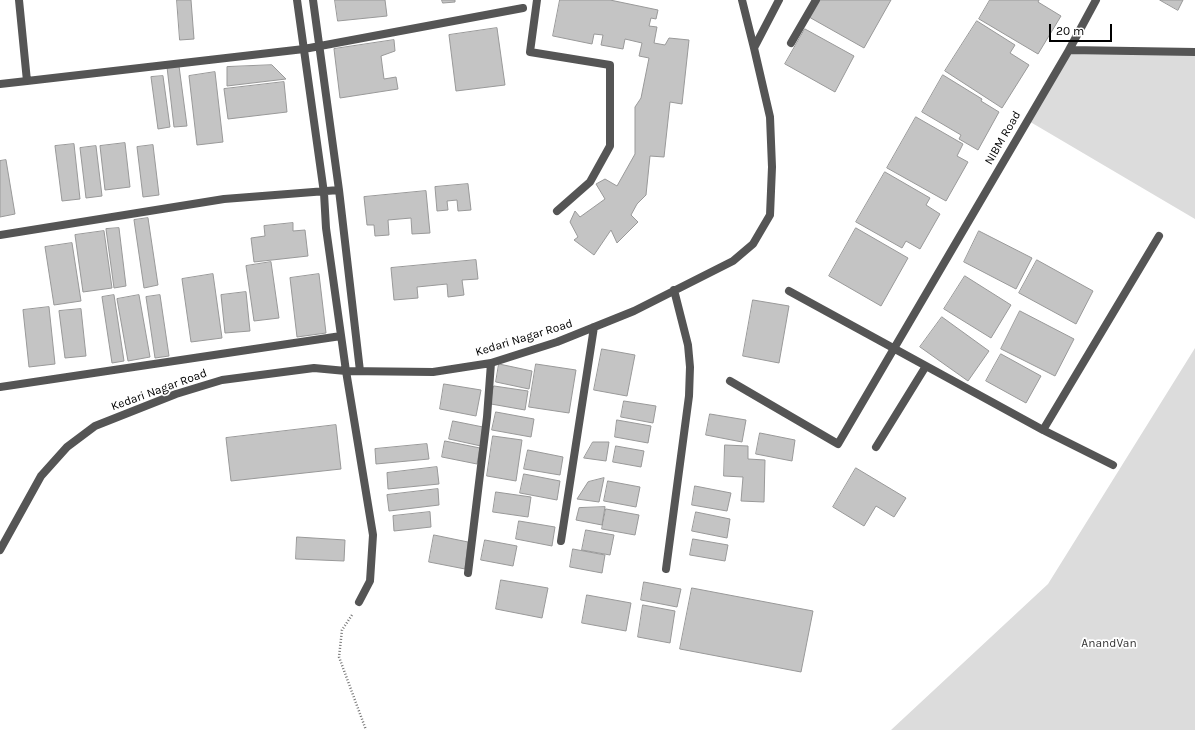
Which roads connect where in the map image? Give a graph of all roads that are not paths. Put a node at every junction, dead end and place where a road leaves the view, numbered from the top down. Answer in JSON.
{"nodes":[{"id":1,"x":19,"y":0,"type":"edge"},
{"id":2,"x":297,"y":0,"type":"edge"},
{"id":3,"x":312,"y":0,"type":"edge"},
{"id":4,"x":537,"y":0,"type":"edge"},
{"id":5,"x":742,"y":0,"type":"edge"},
{"id":6,"x":779,"y":0,"type":"edge"},
{"id":7,"x":816,"y":0,"type":"edge"},
{"id":8,"x":1096,"y":0,"type":"edge"},
{"id":9,"x":523,"y":8,"type":"dead end"},
{"id":10,"x":791,"y":43,"type":"dead end"},
{"id":11,"x":319,"y":46,"type":"junction"},
{"id":12,"x":754,"y":48,"type":"junction"},
{"id":13,"x":304,"y":49,"type":"junction"},
{"id":14,"x":1069,"y":50,"type":"junction"},
{"id":15,"x":1195,"y":52,"type":"edge"},
{"id":16,"x":27,"y":81,"type":"junction"},
{"id":17,"x":0,"y":84,"type":"edge"},
{"id":18,"x":339,"y":190,"type":"junction"},
{"id":19,"x":324,"y":192,"type":"junction"},
{"id":20,"x":557,"y":211,"type":"dead end"},
{"id":21,"x":0,"y":235,"type":"edge"},
{"id":22,"x":1159,"y":236,"type":"dead end"},
{"id":23,"x":674,"y":290,"type":"junction"},
{"id":24,"x":790,"y":291,"type":"dead end"},
{"id":25,"x":594,"y":327,"type":"junction"},
{"id":26,"x":341,"y":336,"type":"junction"},
{"id":27,"x":895,"y":349,"type":"junction"},
{"id":28,"x":491,"y":362,"type":"junction"},
{"id":29,"x":926,"y":366,"type":"junction"},
{"id":30,"x":346,"y":371,"type":"junction"},
{"id":31,"x":360,"y":371,"type":"junction"},
{"id":32,"x":730,"y":381,"type":"dead end"},
{"id":33,"x":0,"y":387,"type":"edge"},
{"id":34,"x":1043,"y":430,"type":"junction"},
{"id":35,"x":876,"y":448,"type":"dead end"},
{"id":36,"x":1113,"y":465,"type":"dead end"},
{"id":37,"x":561,"y":541,"type":"dead end"},
{"id":38,"x":0,"y":550,"type":"edge"},
{"id":39,"x":666,"y":569,"type":"dead end"},
{"id":40,"x":468,"y":573,"type":"dead end"},
{"id":41,"x":359,"y":602,"type":"road end"}],
"edges":[{"from":1,"to":16,"type":"street"},
{"from":2,"to":13,"type":"street"},
{"from":3,"to":11,"type":"street"},
{"from":4,"to":20,"type":"street"},
{"from":5,"to":12,"type":"street","name":"Kedari Nagar Road"},
{"from":6,"to":12,"type":"street"},
{"from":7,"to":10,"type":"street"},
{"from":8,"to":14,"type":"street","name":"NIBM Road"},
{"from":9,"to":11,"type":"street"},
{"from":11,"to":13,"type":"street"},
{"from":11,"to":18,"type":"street"},
{"from":12,"to":23,"type":"street","name":"Kedari Nagar Road"},
{"from":13,"to":16,"type":"street"},
{"from":13,"to":19,"type":"street"},
{"from":14,"to":15,"type":"street"},
{"from":14,"to":27,"type":"street","name":"NIBM Road"},
{"from":16,"to":17,"type":"street"},
{"from":18,"to":19,"type":"street"},
{"from":18,"to":31,"type":"street"},
{"from":19,"to":21,"type":"street"},
{"from":19,"to":26,"type":"street"},
{"from":22,"to":34,"type":"street"},
{"from":23,"to":25,"type":"street","name":"Kedari Nagar Road"},
{"from":23,"to":39,"type":"street"},
{"from":24,"to":27,"type":"street"},
{"from":25,"to":28,"type":"street","name":"Kedari Nagar Road"},
{"from":25,"to":37,"type":"street"},
{"from":26,"to":30,"type":"street"},
{"from":26,"to":33,"type":"street"},
{"from":27,"to":29,"type":"street"},
{"from":27,"to":32,"type":"street","name":"NIBM Road"},
{"from":28,"to":31,"type":"street","name":"Kedari Nagar Road"},
{"from":28,"to":40,"type":"street"},
{"from":29,"to":34,"type":"street"},
{"from":29,"to":35,"type":"street"},
{"from":30,"to":31,"type":"street","name":"Kedari Nagar Road"},
{"from":30,"to":38,"type":"street","name":"Kedari Nagar Road"},
{"from":30,"to":41,"type":"street"},
{"from":34,"to":36,"type":"street"}]}
